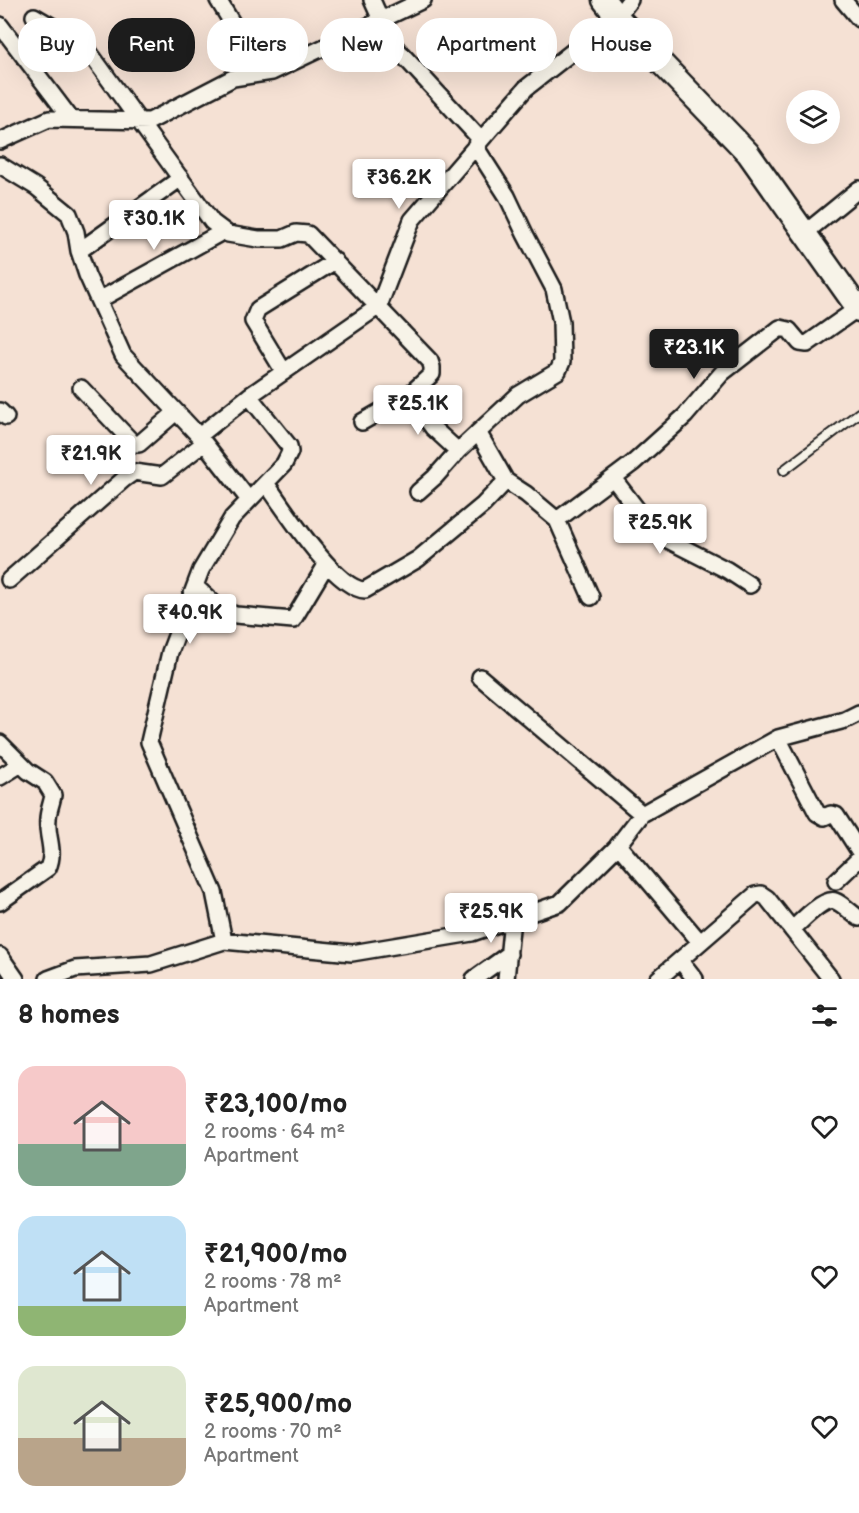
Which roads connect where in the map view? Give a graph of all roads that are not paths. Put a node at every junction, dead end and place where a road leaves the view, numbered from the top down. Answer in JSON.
{"nodes":[{"id":1,"x":218,"y":0,"type":"edge"},
{"id":2,"x":372,"y":0,"type":"edge"},
{"id":3,"x":423,"y":0,"type":"edge"},
{"id":4,"x":843,"y":0,"type":"edge"},
{"id":5,"x":617,"y":6,"type":"edge"},
{"id":6,"x":34,"y":15,"type":"dead end"},
{"id":7,"x":380,"y":18,"type":"edge"},
{"id":8,"x":385,"y":18,"type":"edge"},
{"id":9,"x":859,"y":19,"type":"edge"},
{"id":10,"x":0,"y":25,"type":"edge"},
{"id":11,"x":320,"y":49,"type":"edge"},
{"id":12,"x":404,"y":58,"type":"edge"},
{"id":13,"x":263,"y":73,"type":"junction"},
{"id":14,"x":71,"y":119,"type":"junction"},
{"id":15,"x":137,"y":120,"type":"junction"},
{"id":16,"x":0,"y":141,"type":"edge"},
{"id":17,"x":478,"y":143,"type":"junction"},
{"id":18,"x":0,"y":165,"type":"edge"},
{"id":19,"x":181,"y":178,"type":"junction"},
{"id":20,"x":859,"y":189,"type":"edge"},
{"id":21,"x":224,"y":231,"type":"junction"},
{"id":22,"x":805,"y":233,"type":"junction"},
{"id":23,"x":79,"y":251,"type":"junction"},
{"id":24,"x":335,"y":261,"type":"junction"},
{"id":25,"x":99,"y":300,"type":"junction"},
{"id":26,"x":379,"y":306,"type":"junction"},
{"id":27,"x":858,"y":309,"type":"edge"},
{"id":28,"x":284,"y":372,"type":"junction"},
{"id":29,"x":81,"y":388,"type":"dead end"},
{"id":30,"x":409,"y":395,"type":"junction"},
{"id":31,"x":249,"y":396,"type":"junction"},
{"id":32,"x":176,"y":412,"type":"junction"},
{"id":33,"x":859,"y":413,"type":"edge"},
{"id":34,"x":362,"y":422,"type":"dead end"},
{"id":35,"x":478,"y":432,"type":"junction"},
{"id":36,"x":201,"y":440,"type":"junction"},
{"id":37,"x":458,"y":451,"type":"junction"},
{"id":38,"x":784,"y":470,"type":"dead end"},
{"id":39,"x":613,"y":478,"type":"junction"},
{"id":40,"x":506,"y":480,"type":"junction"},
{"id":41,"x":266,"y":483,"type":"junction"},
{"id":42,"x":418,"y":492,"type":"dead end"},
{"id":43,"x":249,"y":500,"type":"junction"},
{"id":44,"x":557,"y":520,"type":"junction"},
{"id":45,"x":326,"y":565,"type":"junction"},
{"id":46,"x":9,"y":580,"type":"dead end"},
{"id":47,"x":750,"y":585,"type":"dead end"},
{"id":48,"x":195,"y":586,"type":"junction"},
{"id":49,"x":591,"y":597,"type":"dead end"},
{"id":50,"x":480,"y":676,"type":"dead end"},
{"id":51,"x":857,"y":718,"type":"edge"},
{"id":52,"x":778,"y":738,"type":"junction"},
{"id":53,"x":0,"y":743,"type":"edge"},
{"id":54,"x":21,"y":764,"type":"junction"},
{"id":55,"x":0,"y":777,"type":"edge"},
{"id":56,"x":642,"y":814,"type":"junction"},
{"id":57,"x":618,"y":844,"type":"junction"},
{"id":58,"x":859,"y":851,"type":"edge"},
{"id":59,"x":859,"y":859,"type":"edge"},
{"id":60,"x":836,"y":881,"type":"dead end"},
{"id":61,"x":0,"y":902,"type":"edge"},
{"id":62,"x":859,"y":918,"type":"edge"},
{"id":63,"x":512,"y":919,"type":"junction"},
{"id":64,"x":792,"y":930,"type":"junction"},
{"id":65,"x":224,"y":941,"type":"junction"},
{"id":66,"x":700,"y":942,"type":"junction"},
{"id":67,"x":509,"y":954,"type":"junction"},
{"id":68,"x":0,"y":956,"type":"edge"},
{"id":69,"x":680,"y":960,"type":"junction"},
{"id":70,"x":16,"y":979,"type":"edge"},
{"id":71,"x":48,"y":979,"type":"edge"},
{"id":72,"x":474,"y":979,"type":"edge"},
{"id":73,"x":506,"y":979,"type":"edge"},
{"id":74,"x":658,"y":979,"type":"edge"},
{"id":75,"x":695,"y":979,"type":"edge"},
{"id":76,"x":831,"y":979,"type":"edge"}],
"edges":[{"from":1,"to":13,"type":"street"},
{"from":2,"to":7,"type":"street"},
{"from":3,"to":8,"type":"street"},
{"from":4,"to":9,"type":"street"},
{"from":5,"to":17,"type":"street"},
{"from":5,"to":22,"type":"street"},
{"from":6,"to":15,"type":"street"},
{"from":10,"to":14,"type":"street"},
{"from":11,"to":13,"type":"street"},
{"from":12,"to":17,"type":"street"},
{"from":13,"to":15,"type":"street"},
{"from":14,"to":15,"type":"street"},
{"from":14,"to":16,"type":"street"},
{"from":15,"to":19,"type":"street"},
{"from":17,"to":26,"type":"street"},
{"from":17,"to":35,"type":"street"},
{"from":18,"to":23,"type":"street"},
{"from":19,"to":21,"type":"street"},
{"from":19,"to":23,"type":"street"},
{"from":20,"to":22,"type":"street"},
{"from":21,"to":24,"type":"street"},
{"from":21,"to":25,"type":"street"},
{"from":22,"to":27,"type":"street"},
{"from":23,"to":25,"type":"street"},
{"from":24,"to":26,"type":"street"},
{"from":24,"to":28,"type":"street"},
{"from":25,"to":32,"type":"street"},
{"from":26,"to":28,"type":"street"},
{"from":26,"to":30,"type":"street"},
{"from":27,"to":39,"type":"street"},
{"from":28,"to":31,"type":"street"},
{"from":29,"to":32,"type":"street"},
{"from":30,"to":34,"type":"street"},
{"from":30,"to":37,"type":"street"},
{"from":31,"to":36,"type":"street"},
{"from":31,"to":41,"type":"street"},
{"from":32,"to":36,"type":"street"},
{"from":33,"to":38,"type":"lane"},
{"from":35,"to":37,"type":"street"},
{"from":35,"to":40,"type":"street"},
{"from":36,"to":43,"type":"street"},
{"from":36,"to":46,"type":"street"},
{"from":37,"to":42,"type":"street"},
{"from":39,"to":44,"type":"street"},
{"from":39,"to":47,"type":"street"},
{"from":40,"to":44,"type":"street"},
{"from":40,"to":45,"type":"street"},
{"from":41,"to":43,"type":"street"},
{"from":41,"to":45,"type":"street"},
{"from":43,"to":48,"type":"street"},
{"from":44,"to":49,"type":"street"},
{"from":45,"to":48,"type":"street"},
{"from":48,"to":65,"type":"street"},
{"from":50,"to":56,"type":"street"},
{"from":51,"to":52,"type":"street"},
{"from":52,"to":56,"type":"street"},
{"from":52,"to":58,"type":"street"},
{"from":53,"to":54,"type":"street"},
{"from":54,"to":55,"type":"street"},
{"from":54,"to":61,"type":"street"},
{"from":56,"to":57,"type":"street"},
{"from":57,"to":63,"type":"street"},
{"from":57,"to":66,"type":"street"},
{"from":59,"to":60,"type":"street"},
{"from":62,"to":64,"type":"street"},
{"from":63,"to":65,"type":"street"},
{"from":63,"to":67,"type":"street"},
{"from":64,"to":66,"type":"street"},
{"from":64,"to":76,"type":"street"},
{"from":65,"to":71,"type":"street"},
{"from":66,"to":69,"type":"street"},
{"from":67,"to":72,"type":"street"},
{"from":67,"to":73,"type":"street"},
{"from":68,"to":70,"type":"street"},
{"from":69,"to":74,"type":"street"},
{"from":69,"to":75,"type":"street"}]}
